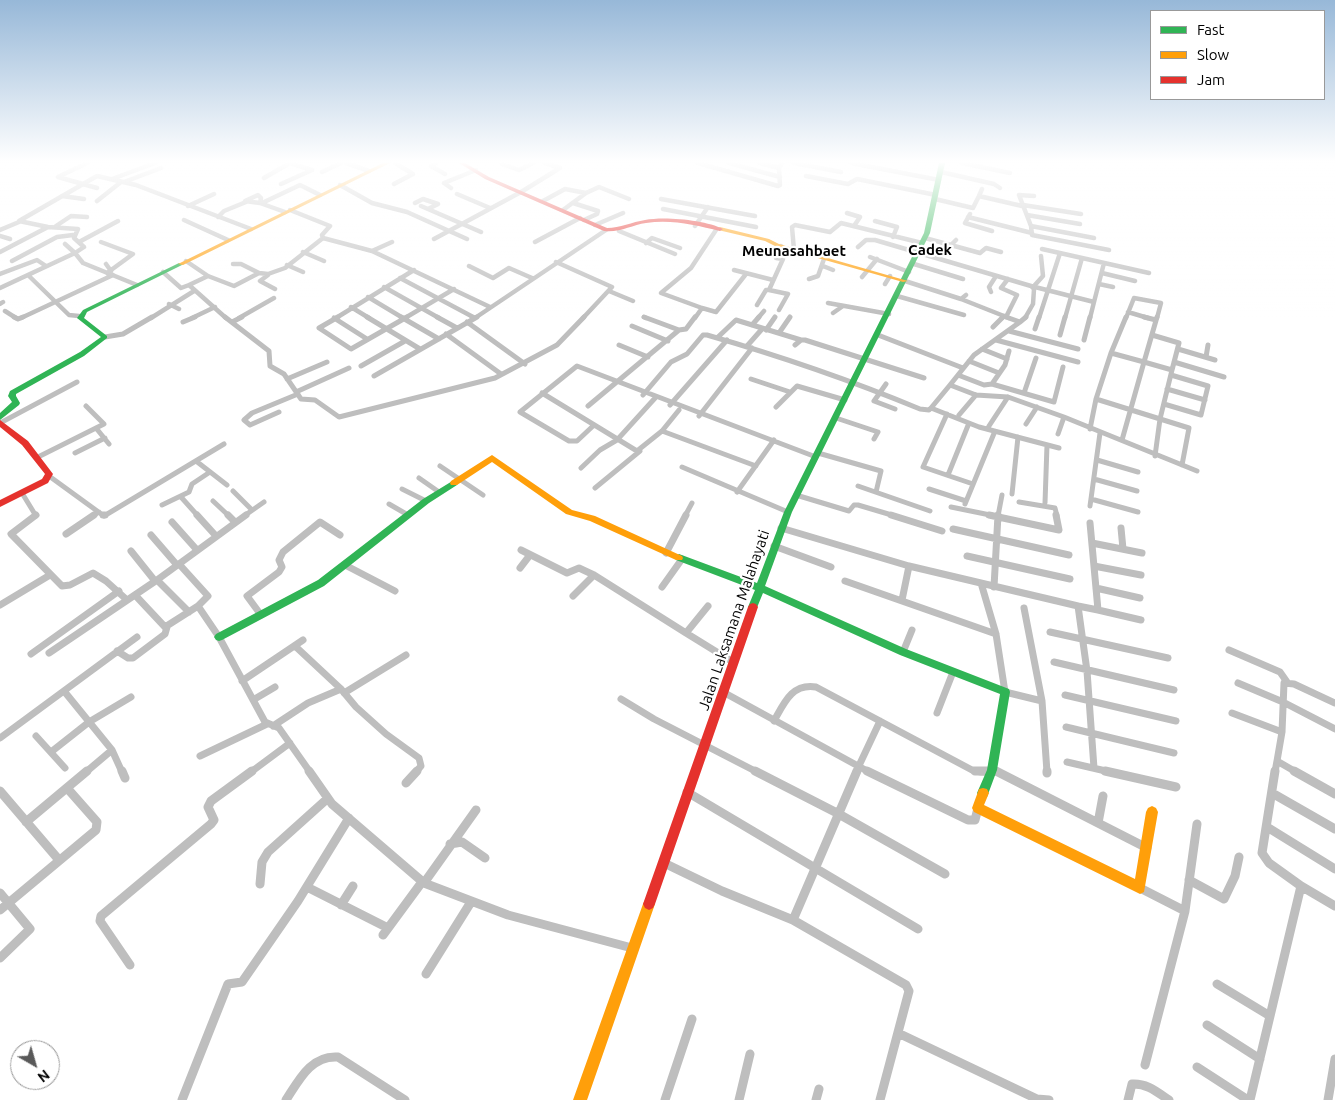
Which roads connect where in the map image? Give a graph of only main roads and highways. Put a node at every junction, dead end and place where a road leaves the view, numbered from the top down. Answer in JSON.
{"nodes":[{"id":1,"x":280,"y":214,"type":"edge"},
{"id":2,"x":576,"y":214,"type":"edge"},
{"id":3,"x":931,"y":214,"type":"edge"},
{"id":4,"x":905,"y":281,"type":"junction"},
{"id":5,"x":0,"y":415,"type":"edge"},
{"id":6,"x":0,"y":423,"type":"edge"},
{"id":7,"x":0,"y":504,"type":"edge"},
{"id":8,"x":759,"y":588,"type":"junction"},
{"id":9,"x":219,"y":637,"type":"road end"},
{"id":10,"x":1152,"y":812,"type":"dead end"},
{"id":11,"x":580,"y":1100,"type":"edge"}],
"edges":[{"from":1,"to":5,"type":"main road"},
{"from":2,"to":4,"type":"main road"},
{"from":3,"to":4,"type":"main road","name":"Jalan Laksamana Malahayati"},
{"from":4,"to":8,"type":"main road","name":"Jalan Laksamana Malahayati"},
{"from":6,"to":7,"type":"main road"},
{"from":8,"to":9,"type":"main road"},
{"from":8,"to":10,"type":"main road"},
{"from":8,"to":11,"type":"main road","name":"Jalan Laksamana Malahayati"}]}
